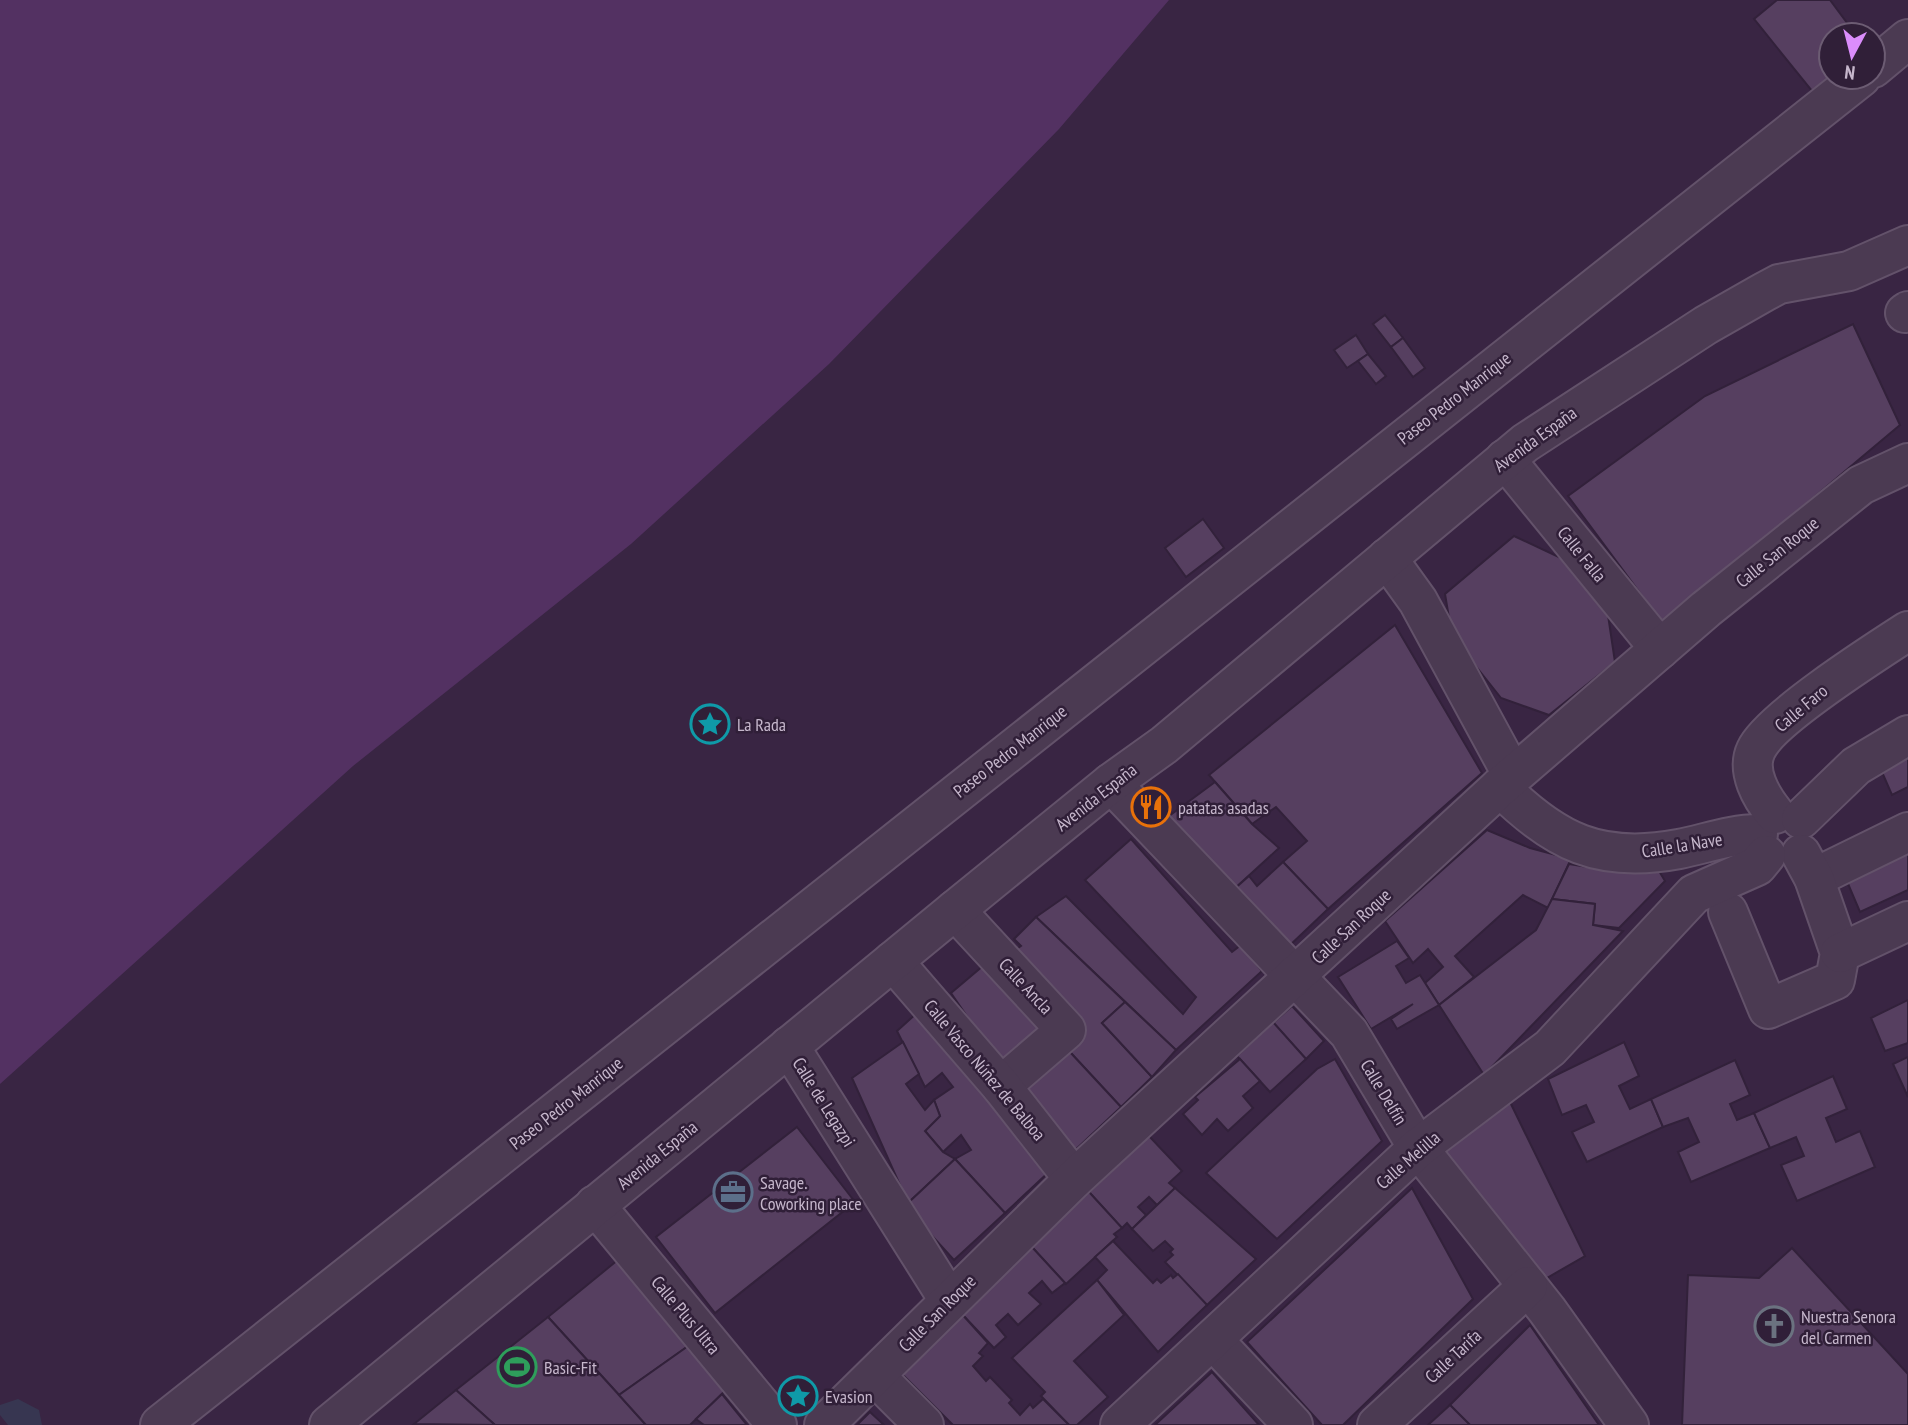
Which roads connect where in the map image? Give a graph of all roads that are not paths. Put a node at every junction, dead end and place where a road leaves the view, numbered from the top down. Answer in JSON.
{"nodes":[{"id":1,"x":1908,"y":39,"type":"edge"},
{"id":2,"x":1887,"y":56,"type":"edge"},
{"id":3,"x":1843,"y":91,"type":"edge"},
{"id":4,"x":1908,"y":245,"type":"edge"},
{"id":5,"x":1505,"y":459,"type":"junction"},
{"id":6,"x":1908,"y":463,"type":"edge"},
{"id":7,"x":1387,"y":558,"type":"junction"},
{"id":8,"x":1908,"y":631,"type":"edge"},
{"id":9,"x":1660,"y":649,"type":"junction"},
{"id":10,"x":1908,"y":735,"type":"edge"},
{"id":11,"x":1506,"y":782,"type":"junction"},
{"id":12,"x":1111,"y":783,"type":"junction"},
{"id":13,"x":1908,"y":832,"type":"edge"},
{"id":14,"x":1786,"y":842,"type":"junction"},
{"id":15,"x":1677,"y":849,"type":"junction"},
{"id":16,"x":1694,"y":894,"type":"junction"},
{"id":17,"x":955,"y":910,"type":"junction"},
{"id":18,"x":1728,"y":912,"type":"dead end"},
{"id":19,"x":1908,"y":921,"type":"edge"},
{"id":20,"x":893,"y":961,"type":"junction"},
{"id":21,"x":1838,"y":967,"type":"junction"},
{"id":22,"x":1296,"y":977,"type":"junction"},
{"id":23,"x":789,"y":1046,"type":"junction"},
{"id":24,"x":1001,"y":1086,"type":"junction"},
{"id":25,"x":1418,"y":1149,"type":"junction"},
{"id":26,"x":1074,"y":1179,"type":"junction"},
{"id":27,"x":595,"y":1205,"type":"junction"},
{"id":28,"x":1528,"y":1286,"type":"junction"},
{"id":29,"x":949,"y":1300,"type":"junction"},
{"id":30,"x":1213,"y":1340,"type":"junction"},
{"id":31,"x":875,"y":1376,"type":"junction"},
{"id":32,"x":160,"y":1425,"type":"edge"},
{"id":33,"x":329,"y":1425,"type":"edge"},
{"id":34,"x":777,"y":1425,"type":"edge"},
{"id":35,"x":824,"y":1425,"type":"edge"},
{"id":36,"x":924,"y":1425,"type":"edge"},
{"id":37,"x":1120,"y":1425,"type":"edge"},
{"id":38,"x":1293,"y":1425,"type":"edge"},
{"id":39,"x":1377,"y":1425,"type":"edge"},
{"id":40,"x":1629,"y":1425,"type":"edge"}],
"edges":[{"from":1,"to":2,"type":"street"},
{"from":3,"to":32,"type":"street","name":"Paseo Pedro Manrique"},
{"from":4,"to":5,"type":"street","name":"Avenida España"},
{"from":5,"to":7,"type":"street","name":"Avenida España"},
{"from":5,"to":9,"type":"street","name":"Calle Falla"},
{"from":6,"to":9,"type":"street","name":"Calle San Roque"},
{"from":7,"to":11,"type":"street","name":"Calle la Nave"},
{"from":7,"to":12,"type":"street","name":"Avenida España"},
{"from":8,"to":14,"type":"street","name":"Calle Faro"},
{"from":9,"to":11,"type":"street","name":"Calle San Roque"},
{"from":10,"to":14,"type":"street"},
{"from":11,"to":15,"type":"street","name":"Calle la Nave"},
{"from":11,"to":22,"type":"street","name":"Calle San Roque"},
{"from":12,"to":17,"type":"street","name":"Avenida España"},
{"from":12,"to":22,"type":"street","name":"Calle Delfín"},
{"from":13,"to":14,"type":"street","name":"Calle la Nave"},
{"from":14,"to":15,"type":"street","name":"Calle la Nave"},
{"from":14,"to":16,"type":"street","name":"Calle Melilla"},
{"from":14,"to":21,"type":"street","name":"Calle Faro"},
{"from":15,"to":16,"type":"street"},
{"from":16,"to":25,"type":"street","name":"Calle Melilla"},
{"from":17,"to":20,"type":"street","name":"Avenida España"},
{"from":17,"to":24,"type":"street","name":"Calle Ancla"},
{"from":18,"to":21,"type":"street"},
{"from":19,"to":21,"type":"street"},
{"from":20,"to":23,"type":"street","name":"Avenida España"},
{"from":20,"to":24,"type":"street","name":"Calle Vasco Núñez de Balboa"},
{"from":22,"to":25,"type":"street","name":"Calle Delfín"},
{"from":22,"to":26,"type":"street","name":"Calle San Roque"},
{"from":23,"to":27,"type":"street","name":"Avenida España"},
{"from":23,"to":29,"type":"street","name":"Calle de Legazpi"},
{"from":24,"to":26,"type":"street","name":"Calle Vasco Núñez de Balboa"},
{"from":25,"to":28,"type":"street","name":"Calle Delfín"},
{"from":25,"to":30,"type":"street","name":"Calle Melilla"},
{"from":26,"to":29,"type":"street","name":"Calle San Roque"},
{"from":27,"to":33,"type":"street","name":"Avenida España"},
{"from":27,"to":34,"type":"street","name":"Calle Plus Ultra"},
{"from":28,"to":39,"type":"street","name":"Calle Tarifa"},
{"from":28,"to":40,"type":"street","name":"Calle Delfín"},
{"from":29,"to":31,"type":"street","name":"Calle San Roque"},
{"from":30,"to":37,"type":"street","name":"Calle Melilla"},
{"from":30,"to":38,"type":"street"},
{"from":31,"to":35,"type":"street","name":"Calle San Roque"},
{"from":31,"to":36,"type":"street"}]}
